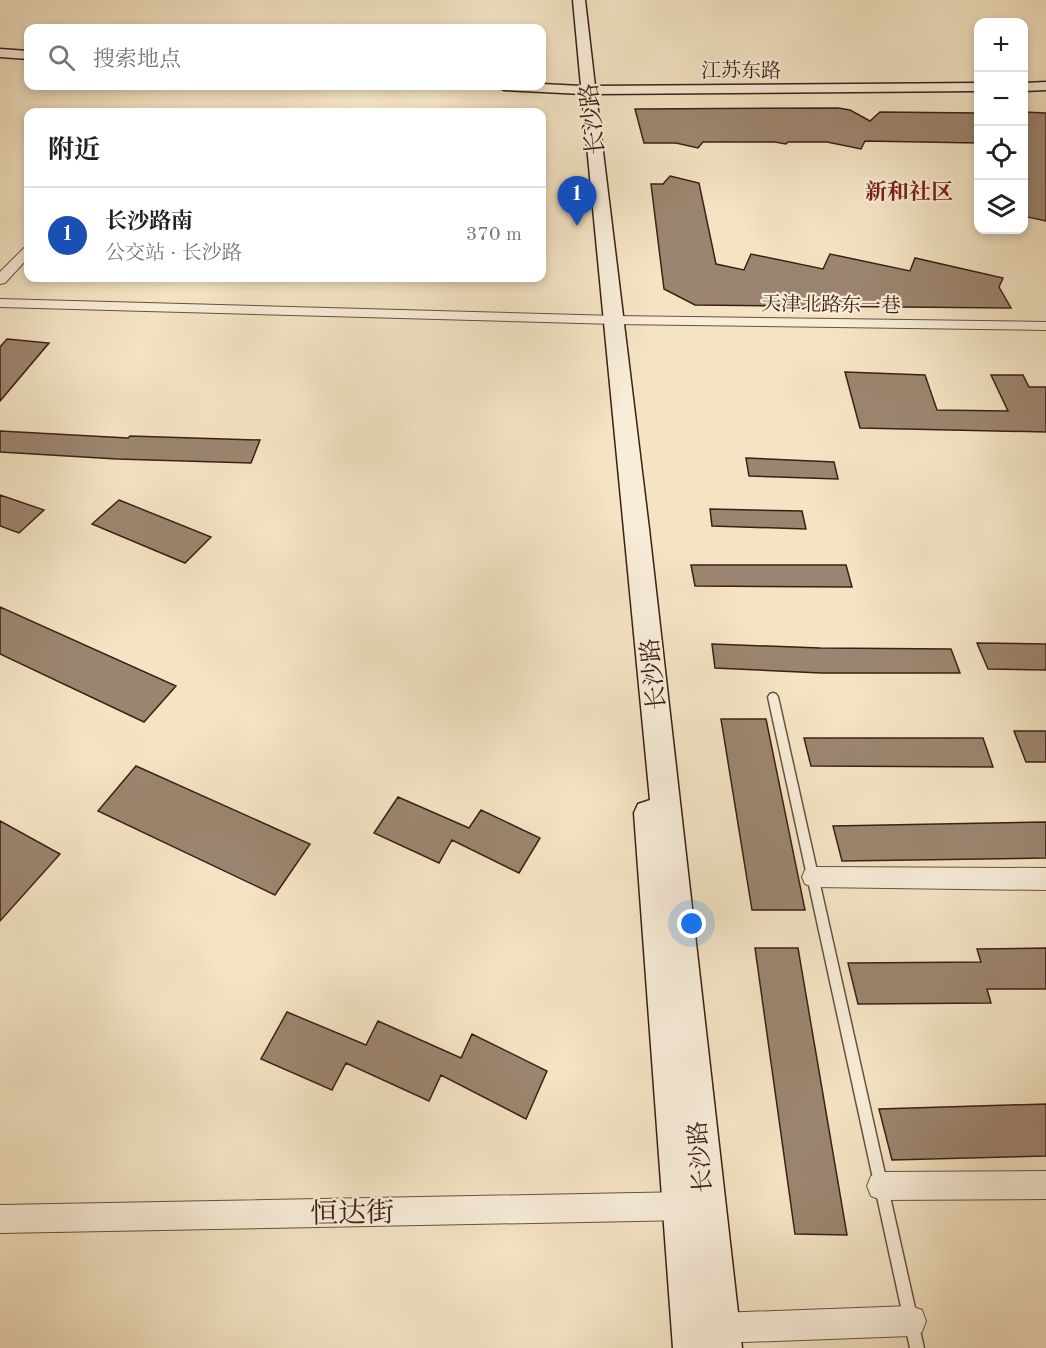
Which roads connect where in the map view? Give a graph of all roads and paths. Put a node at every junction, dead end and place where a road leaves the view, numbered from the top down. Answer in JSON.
{"nodes":[{"id":1,"x":571,"y":0,"type":"edge"},
{"id":2,"x":579,"y":0,"type":"edge"},
{"id":3,"x":0,"y":53,"type":"edge"},
{"id":4,"x":24,"y":55,"type":"edge"},
{"id":5,"x":1046,"y":86,"type":"edge"},
{"id":6,"x":974,"y":87,"type":"edge"},
{"id":7,"x":1028,"y":87,"type":"edge"},
{"id":8,"x":546,"y":88,"type":"edge"},
{"id":9,"x":584,"y":90,"type":"junction"},
{"id":10,"x":24,"y":255,"type":"edge"},
{"id":11,"x":0,"y":280,"type":"edge"},
{"id":12,"x":0,"y":303,"type":"edge"},
{"id":13,"x":607,"y":320,"type":"junction"},
{"id":14,"x":1046,"y":326,"type":"edge"},
{"id":15,"x":773,"y":697,"type":"dead end"},
{"id":16,"x":813,"y":877,"type":"junction"},
{"id":17,"x":1046,"y":879,"type":"edge"},
{"id":18,"x":1046,"y":1185,"type":"edge"},
{"id":19,"x":881,"y":1186,"type":"junction"},
{"id":20,"x":693,"y":1206,"type":"junction"},
{"id":21,"x":0,"y":1219,"type":"edge"},
{"id":22,"x":914,"y":1334,"type":"edge"},
{"id":23,"x":720,"y":1338,"type":"edge"},
{"id":24,"x":694,"y":1348,"type":"edge"}],
"edges":[{"from":1,"to":9,"type":"street","name":"长沙路"},
{"from":2,"to":9,"type":"street","name":"长沙路"},
{"from":3,"to":4,"type":"street"},
{"from":5,"to":7,"type":"street"},
{"from":6,"to":9,"type":"street","name":"江苏东路"},
{"from":8,"to":9,"type":"street","name":"江苏东路"},
{"from":9,"to":13,"type":"street","name":"长沙路"},
{"from":10,"to":11,"type":"street"},
{"from":12,"to":13,"type":"street","name":"天津北路东一巷"},
{"from":13,"to":14,"type":"street","name":"天津北路东一巷"},
{"from":13,"to":20,"type":"street","name":"长沙路"},
{"from":15,"to":16,"type":"lane"},
{"from":16,"to":17,"type":"street"},
{"from":16,"to":19,"type":"lane"},
{"from":18,"to":19,"type":"street"},
{"from":19,"to":22,"type":"lane"},
{"from":20,"to":21,"type":"street","name":"恒达街"},
{"from":20,"to":23,"type":"street","name":"长沙路"},
{"from":20,"to":24,"type":"street","name":"长沙路"},
{"from":22,"to":23,"type":"street"}]}
